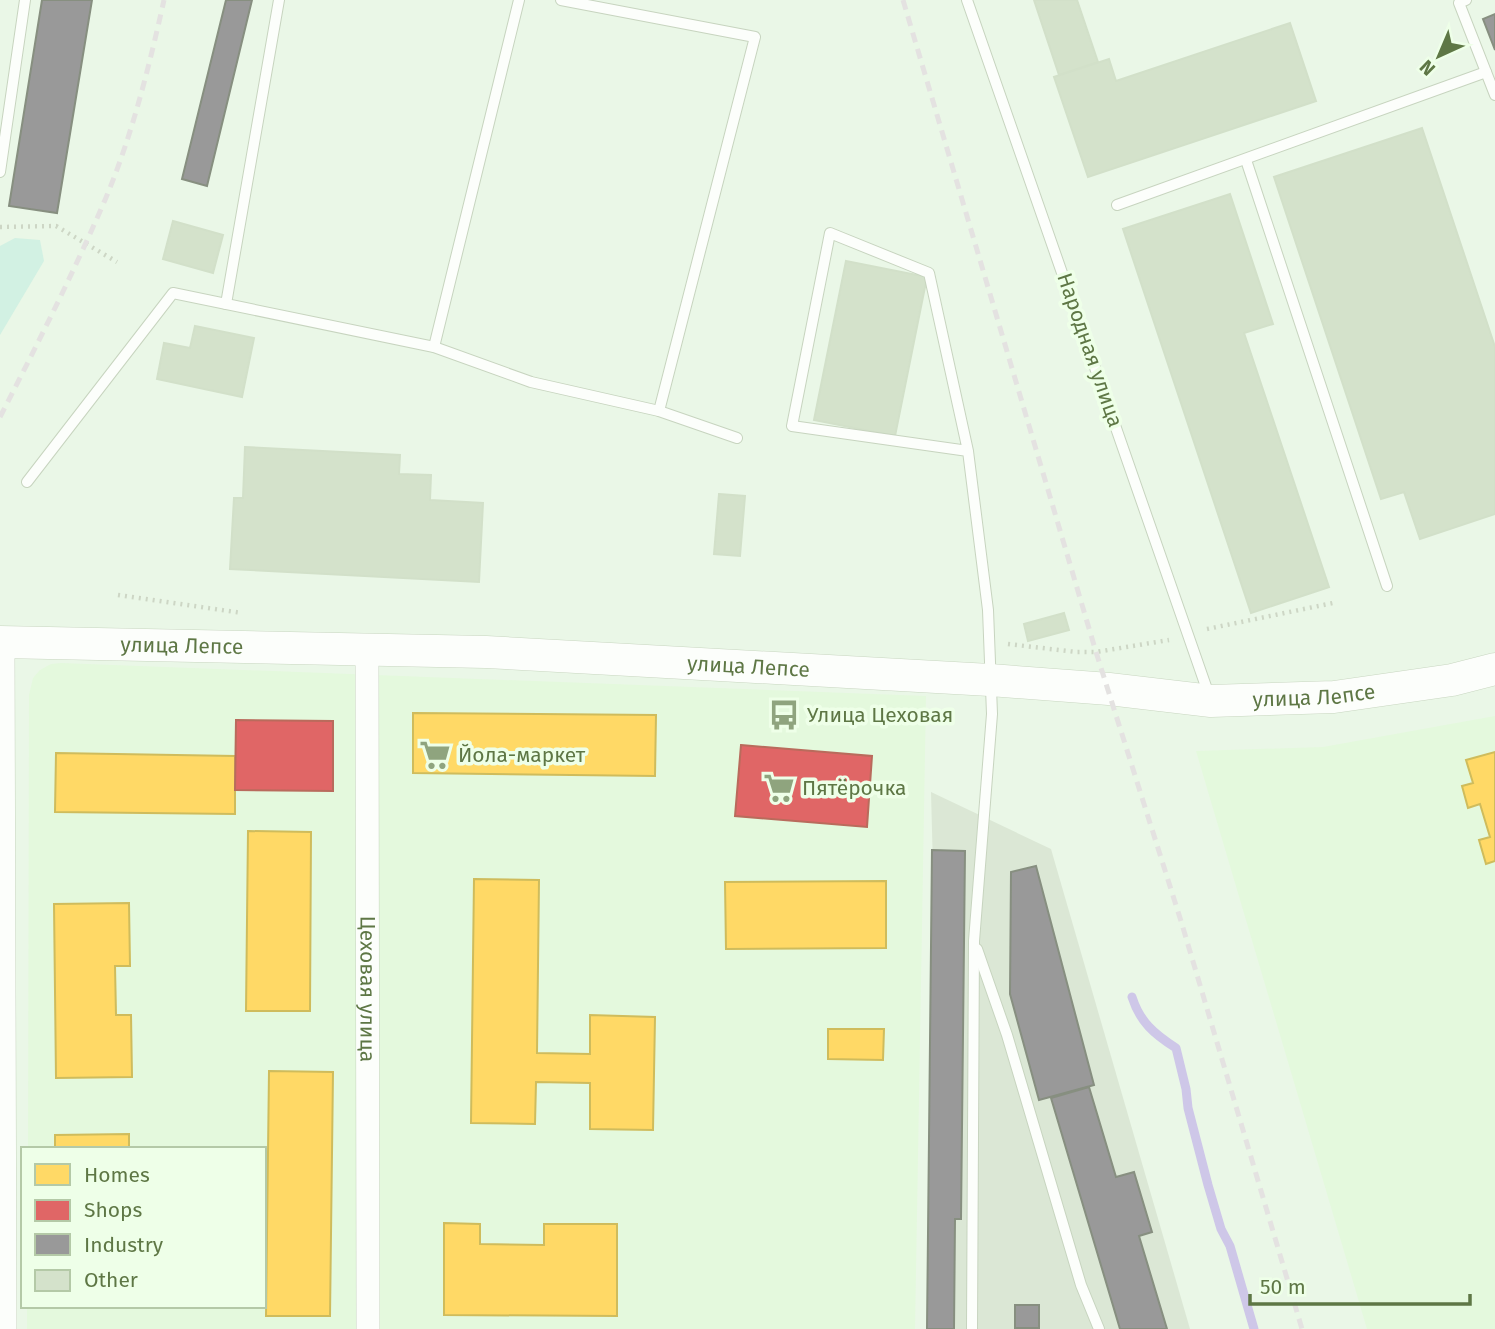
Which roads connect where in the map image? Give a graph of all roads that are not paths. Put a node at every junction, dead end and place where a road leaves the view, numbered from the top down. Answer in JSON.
{"nodes":[{"id":1,"x":24,"y":0,"type":"edge"},
{"id":2,"x":279,"y":0,"type":"edge"},
{"id":3,"x":519,"y":0,"type":"edge"},
{"id":4,"x":561,"y":0,"type":"edge"},
{"id":5,"x":967,"y":0,"type":"edge"},
{"id":6,"x":1466,"y":0,"type":"edge"},
{"id":7,"x":1486,"y":72,"type":"junction"},
{"id":8,"x":1495,"y":95,"type":"edge"},
{"id":9,"x":1247,"y":160,"type":"junction"},
{"id":10,"x":0,"y":172,"type":"edge"},
{"id":11,"x":1117,"y":205,"type":"dead end"},
{"id":12,"x":226,"y":304,"type":"junction"},
{"id":13,"x":434,"y":347,"type":"junction"},
{"id":14,"x":659,"y":411,"type":"junction"},
{"id":15,"x":737,"y":438,"type":"dead end"},
{"id":16,"x":968,"y":451,"type":"junction"},
{"id":17,"x":27,"y":482,"type":"dead end"},
{"id":18,"x":1387,"y":586,"type":"dead end"},
{"id":19,"x":1,"y":642,"type":"edge"},
{"id":20,"x":368,"y":648,"type":"junction"},
{"id":21,"x":1495,"y":669,"type":"edge"},
{"id":22,"x":990,"y":680,"type":"junction"},
{"id":23,"x":1211,"y":701,"type":"junction"},
{"id":24,"x":974,"y":941,"type":"junction"},
{"id":25,"x":5,"y":1329,"type":"edge"},
{"id":26,"x":368,"y":1329,"type":"edge"},
{"id":27,"x":972,"y":1329,"type":"edge"},
{"id":28,"x":1099,"y":1329,"type":"edge"}],
"edges":[{"from":1,"to":10,"type":"lane"},
{"from":2,"to":12,"type":"lane"},
{"from":3,"to":13,"type":"lane"},
{"from":4,"to":14,"type":"lane"},
{"from":5,"to":23,"type":"lane","name":"Народная улица"},
{"from":6,"to":7,"type":"lane"},
{"from":7,"to":8,"type":"lane"},
{"from":7,"to":9,"type":"lane"},
{"from":9,"to":11,"type":"lane"},
{"from":9,"to":18,"type":"lane"},
{"from":12,"to":13,"type":"lane"},
{"from":12,"to":17,"type":"lane"},
{"from":13,"to":14,"type":"lane"},
{"from":14,"to":15,"type":"lane"},
{"from":16,"to":16,"type":"lane"},
{"from":16,"to":22,"type":"lane"},
{"from":19,"to":20,"type":"main road","name":"улица Лепсе"},
{"from":19,"to":25,"type":"street"},
{"from":20,"to":22,"type":"main road","name":"улица Лепсе"},
{"from":20,"to":26,"type":"street","name":"Цеховая улица"},
{"from":21,"to":23,"type":"main road","name":"улица Лепсе"},
{"from":22,"to":23,"type":"main road","name":"улица Лепсе"},
{"from":22,"to":24,"type":"lane"},
{"from":24,"to":27,"type":"lane"},
{"from":24,"to":28,"type":"lane"}]}
